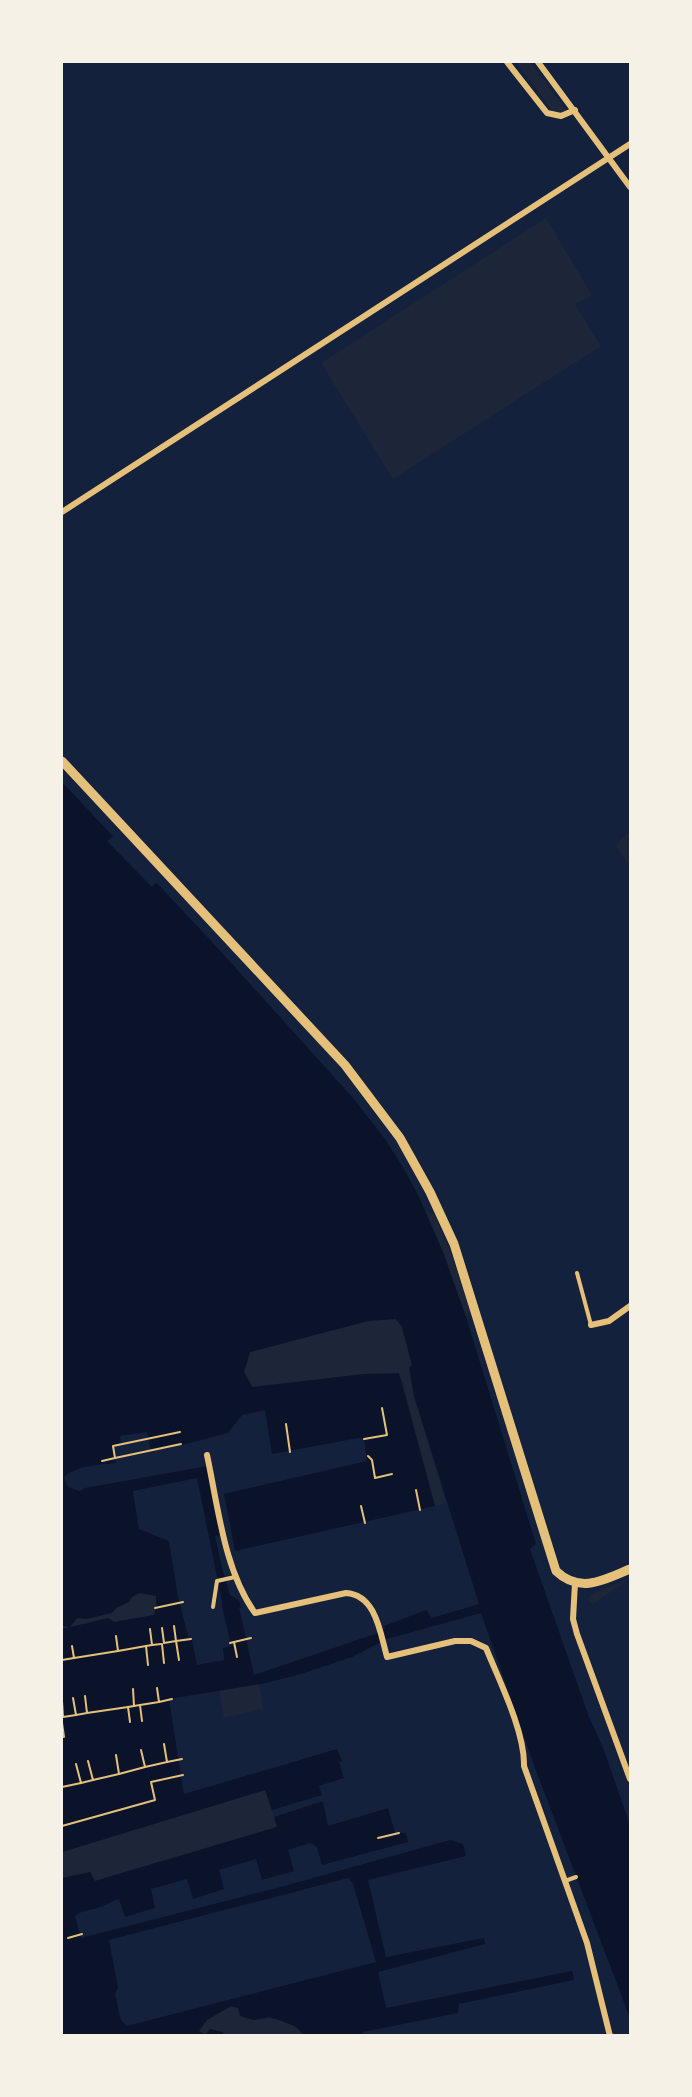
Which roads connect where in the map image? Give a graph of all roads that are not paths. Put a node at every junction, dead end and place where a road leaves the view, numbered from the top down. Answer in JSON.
{"nodes":[{"id":1,"x":507,"y":62,"type":"edge"},
{"id":2,"x":538,"y":62,"type":"edge"},
{"id":3,"x":575,"y":110,"type":"junction"},
{"id":4,"x":630,"y":144,"type":"edge"},
{"id":5,"x":610,"y":158,"type":"junction"},
{"id":6,"x":630,"y":187,"type":"edge"},
{"id":7,"x":62,"y":512,"type":"edge"},
{"id":8,"x":62,"y":761,"type":"edge"},
{"id":9,"x":578,"y":1273,"type":"dead end"},
{"id":10,"x":630,"y":1306,"type":"edge"},
{"id":11,"x":591,"y":1325,"type":"joint"},
{"id":12,"x":207,"y":1455,"type":"dead end"},
{"id":13,"x":630,"y":1569,"type":"edge"},
{"id":14,"x":236,"y":1576,"type":"junction"},
{"id":15,"x":575,"y":1583,"type":"junction"},
{"id":16,"x":213,"y":1607,"type":"dead end"},
{"id":17,"x":630,"y":1779,"type":"edge"},
{"id":18,"x":576,"y":1878,"type":"dead end"},
{"id":19,"x":565,"y":1881,"type":"junction"},
{"id":20,"x":610,"y":2036,"type":"edge"}],
"edges":[{"from":1,"to":3,"type":"street"},
{"from":2,"to":3,"type":"street"},
{"from":3,"to":5,"type":"street"},
{"from":4,"to":5,"type":"street"},
{"from":5,"to":6,"type":"street"},
{"from":5,"to":7,"type":"street"},
{"from":8,"to":15,"type":"street"},
{"from":9,"to":11,"type":"lane"},
{"from":10,"to":11,"type":"street"},
{"from":12,"to":14,"type":"street"},
{"from":13,"to":15,"type":"street"},
{"from":14,"to":16,"type":"lane"},
{"from":14,"to":19,"type":"street"},
{"from":15,"to":17,"type":"street"},
{"from":18,"to":19,"type":"lane"},
{"from":19,"to":20,"type":"street"}]}
